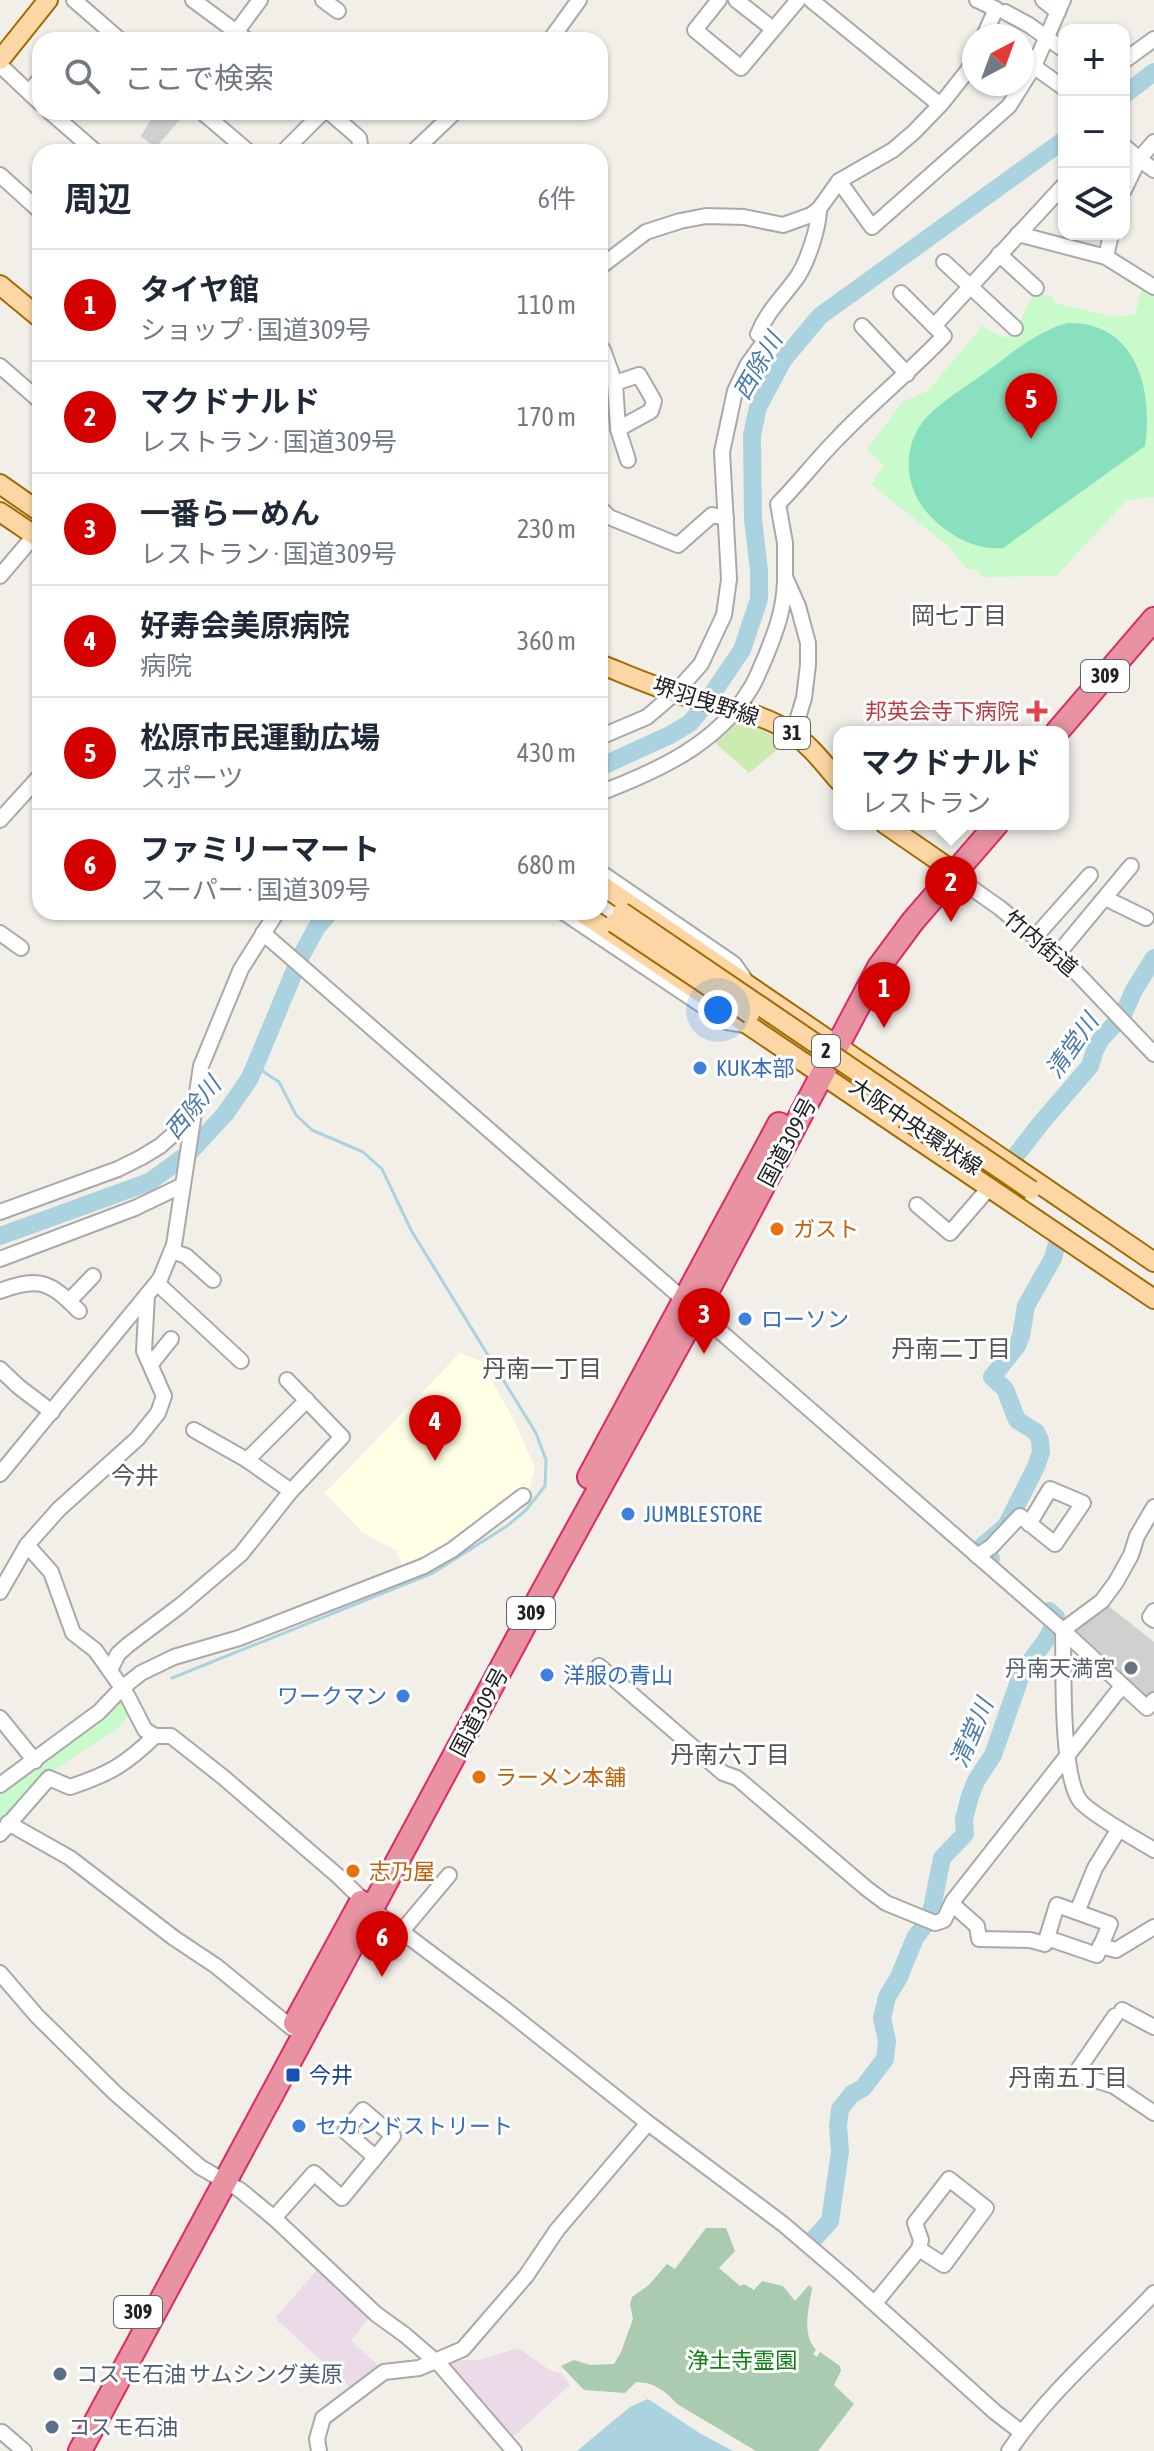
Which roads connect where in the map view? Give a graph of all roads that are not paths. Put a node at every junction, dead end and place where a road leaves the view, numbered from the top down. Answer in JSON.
{"nodes":[{"id":1,"x":48,"y":0,"type":"edge"},
{"id":2,"x":74,"y":0,"type":"edge"},
{"id":3,"x":193,"y":0,"type":"edge"},
{"id":4,"x":260,"y":0,"type":"edge"},
{"id":5,"x":323,"y":0,"type":"edge"},
{"id":6,"x":579,"y":0,"type":"edge"},
{"id":7,"x":719,"y":0,"type":"edge"},
{"id":8,"x":736,"y":0,"type":"edge"},
{"id":9,"x":798,"y":0,"type":"edge"},
{"id":10,"x":811,"y":0,"type":"edge"},
{"id":11,"x":977,"y":0,"type":"edge"},
{"id":12,"x":1043,"y":0,"type":"edge"},
{"id":13,"x":1060,"y":6,"type":"edge"},
{"id":14,"x":338,"y":11,"type":"dead end"},
{"id":15,"x":1005,"y":12,"type":"dead end"},
{"id":16,"x":991,"y":24,"type":"edge"},
{"id":17,"x":773,"y":29,"type":"junction"},
{"id":18,"x":111,"y":32,"type":"edge"},
{"id":19,"x":237,"y":32,"type":"edge"},
{"id":20,"x":244,"y":32,"type":"edge"},
{"id":21,"x":556,"y":32,"type":"edge"},
{"id":22,"x":1046,"y":38,"type":"junction"},
{"id":23,"x":1154,"y":39,"type":"edge"},
{"id":24,"x":1058,"y":46,"type":"edge"},
{"id":25,"x":1034,"y":54,"type":"edge"},
{"id":26,"x":1130,"y":57,"type":"edge"},
{"id":27,"x":0,"y":62,"type":"edge"},
{"id":28,"x":1034,"y":66,"type":"edge"},
{"id":29,"x":962,"y":78,"type":"edge"},
{"id":30,"x":1058,"y":84,"type":"edge"},
{"id":31,"x":32,"y":96,"type":"edge"},
{"id":32,"x":1013,"y":96,"type":"edge"},
{"id":33,"x":940,"y":105,"type":"junction"},
{"id":34,"x":59,"y":120,"type":"edge"},
{"id":35,"x":211,"y":120,"type":"edge"},
{"id":36,"x":315,"y":120,"type":"edge"},
{"id":37,"x":338,"y":120,"type":"edge"},
{"id":38,"x":447,"y":120,"type":"edge"},
{"id":39,"x":1154,"y":142,"type":"edge"},
{"id":40,"x":87,"y":144,"type":"edge"},
{"id":41,"x":240,"y":144,"type":"edge"},
{"id":42,"x":291,"y":144,"type":"edge"},
{"id":43,"x":360,"y":144,"type":"edge"},
{"id":44,"x":421,"y":144,"type":"edge"},
{"id":45,"x":1130,"y":151,"type":"edge"},
{"id":46,"x":1139,"y":159,"type":"junction"},
{"id":47,"x":1154,"y":170,"type":"edge"},
{"id":48,"x":0,"y":175,"type":"edge"},
{"id":49,"x":1130,"y":178,"type":"edge"},
{"id":50,"x":839,"y":181,"type":"junction"},
{"id":51,"x":1058,"y":191,"type":"edge"},
{"id":52,"x":32,"y":204,"type":"edge"},
{"id":53,"x":819,"y":209,"type":"junction"},
{"id":54,"x":1018,"y":234,"type":"junction"},
{"id":55,"x":1110,"y":240,"type":"edge"},
{"id":56,"x":999,"y":254,"type":"junction"},
{"id":57,"x":1106,"y":257,"type":"junction"},
{"id":58,"x":608,"y":261,"type":"edge"},
{"id":59,"x":944,"y":262,"type":"dead end"},
{"id":60,"x":0,"y":285,"type":"edge"},
{"id":61,"x":1153,"y":285,"type":"edge"},
{"id":62,"x":971,"y":286,"type":"junction"},
{"id":63,"x":1036,"y":288,"type":"dead end"},
{"id":64,"x":901,"y":293,"type":"dead end"},
{"id":65,"x":32,"y":306,"type":"edge"},
{"id":66,"x":862,"y":326,"type":"dead end"},
{"id":67,"x":934,"y":326,"type":"junction"},
{"id":68,"x":1015,"y":328,"type":"dead end"},
{"id":69,"x":608,"y":364,"type":"edge"},
{"id":70,"x":0,"y":366,"type":"edge"},
{"id":71,"x":907,"y":374,"type":"junction"},
{"id":72,"x":615,"y":383,"type":"junction"},
{"id":73,"x":32,"y":394,"type":"edge"},
{"id":74,"x":618,"y":429,"type":"junction"},
{"id":75,"x":628,"y":460,"type":"dead end"},
{"id":76,"x":0,"y":484,"type":"edge"},
{"id":77,"x":32,"y":506,"type":"edge"},
{"id":78,"x":0,"y":512,"type":"edge"},
{"id":79,"x":608,"y":516,"type":"edge"},
{"id":80,"x":726,"y":518,"type":"junction"},
{"id":81,"x":32,"y":531,"type":"edge"},
{"id":82,"x":32,"y":541,"type":"edge"},
{"id":83,"x":0,"y":576,"type":"edge"},
{"id":84,"x":785,"y":577,"type":"junction"},
{"id":85,"x":1154,"y":619,"type":"edge"},
{"id":86,"x":1154,"y":640,"type":"edge"},
{"id":87,"x":608,"y":667,"type":"edge"},
{"id":88,"x":678,"y":694,"type":"junction"},
{"id":89,"x":733,"y":709,"type":"junction"},
{"id":90,"x":1062,"y":726,"type":"edge"},
{"id":91,"x":608,"y":734,"type":"edge"},
{"id":92,"x":793,"y":734,"type":"junction"},
{"id":93,"x":1069,"y":739,"type":"edge"},
{"id":94,"x":833,"y":774,"type":"edge"},
{"id":95,"x":32,"y":785,"type":"edge"},
{"id":96,"x":608,"y":790,"type":"edge"},
{"id":97,"x":0,"y":820,"type":"edge"},
{"id":98,"x":893,"y":830,"type":"edge"},
{"id":99,"x":974,"y":830,"type":"edge"},
{"id":100,"x":991,"y":830,"type":"edge"},
{"id":101,"x":1131,"y":866,"type":"dead end"},
{"id":102,"x":948,"y":870,"type":"junction"},
{"id":103,"x":1090,"y":875,"type":"dead end"},
{"id":104,"x":608,"y":877,"type":"edge"},
{"id":105,"x":608,"y":889,"type":"edge"},
{"id":106,"x":1105,"y":898,"type":"junction"},
{"id":107,"x":608,"y":906,"type":"edge"},
{"id":108,"x":608,"y":914,"type":"edge"},
{"id":109,"x":618,"y":917,"type":"junction"},
{"id":110,"x":1146,"y":918,"type":"dead end"},
{"id":111,"x":272,"y":920,"type":"edge"},
{"id":112,"x":575,"y":920,"type":"edge"},
{"id":113,"x":593,"y":920,"type":"edge"},
{"id":114,"x":0,"y":933,"type":"edge"},
{"id":115,"x":263,"y":933,"type":"junction"},
{"id":116,"x":1035,"y":937,"type":"junction"},
{"id":117,"x":21,"y":948,"type":"dead end"},
{"id":118,"x":1057,"y":955,"type":"junction"},
{"id":119,"x":752,"y":988,"type":"junction"},
{"id":120,"x":750,"y":1026,"type":"junction"},
{"id":121,"x":832,"y":1041,"type":"junction"},
{"id":122,"x":1154,"y":1054,"type":"edge"},
{"id":123,"x":816,"y":1072,"type":"junction"},
{"id":124,"x":192,"y":1122,"type":"junction"},
{"id":125,"x":183,"y":1183,"type":"junction"},
{"id":126,"x":989,"y":1188,"type":"junction"},
{"id":127,"x":1027,"y":1195,"type":"junction"},
{"id":128,"x":917,"y":1205,"type":"dead end"},
{"id":129,"x":0,"y":1212,"type":"edge"},
{"id":130,"x":172,"y":1251,"type":"junction"},
{"id":131,"x":0,"y":1259,"type":"edge"},
{"id":132,"x":1154,"y":1262,"type":"edge"},
{"id":133,"x":1154,"y":1273,"type":"edge"},
{"id":134,"x":93,"y":1276,"type":"dead end"},
{"id":135,"x":213,"y":1280,"type":"dead end"},
{"id":136,"x":1154,"y":1288,"type":"edge"},
{"id":137,"x":152,"y":1289,"type":"junction"},
{"id":138,"x":0,"y":1291,"type":"edge"},
{"id":139,"x":1154,"y":1299,"type":"edge"},
{"id":140,"x":691,"y":1305,"type":"junction"},
{"id":141,"x":171,"y":1339,"type":"dead end"},
{"id":142,"x":241,"y":1361,"type":"dead end"},
{"id":143,"x":151,"y":1364,"type":"junction"},
{"id":144,"x":0,"y":1369,"type":"edge"},
{"id":145,"x":287,"y":1380,"type":"dead end"},
{"id":146,"x":307,"y":1400,"type":"junction"},
{"id":147,"x":52,"y":1412,"type":"junction"},
{"id":148,"x":194,"y":1430,"type":"dead end"},
{"id":149,"x":247,"y":1460,"type":"junction"},
{"id":150,"x":0,"y":1474,"type":"edge"},
{"id":151,"x":291,"y":1491,"type":"junction"},
{"id":152,"x":523,"y":1496,"type":"dead end"},
{"id":153,"x":1154,"y":1507,"type":"edge"},
{"id":154,"x":1029,"y":1524,"type":"dead end"},
{"id":155,"x":1150,"y":1525,"type":"edge"},
{"id":156,"x":27,"y":1545,"type":"junction"},
{"id":157,"x":983,"y":1552,"type":"junction"},
{"id":158,"x":0,"y":1592,"type":"edge"},
{"id":159,"x":1154,"y":1611,"type":"edge"},
{"id":160,"x":1154,"y":1620,"type":"edge"},
{"id":161,"x":1057,"y":1625,"type":"junction"},
{"id":162,"x":599,"y":1666,"type":"dead end"},
{"id":163,"x":110,"y":1670,"type":"junction"},
{"id":164,"x":1122,"y":1686,"type":"junction"},
{"id":165,"x":122,"y":1688,"type":"junction"},
{"id":166,"x":1152,"y":1708,"type":"edge"},
{"id":167,"x":0,"y":1718,"type":"edge"},
{"id":168,"x":155,"y":1736,"type":"junction"},
{"id":169,"x":1066,"y":1758,"type":"junction"},
{"id":170,"x":35,"y":1761,"type":"junction"},
{"id":171,"x":0,"y":1785,"type":"edge"},
{"id":172,"x":4,"y":1828,"type":"edge"},
{"id":173,"x":1119,"y":1829,"type":"junction"},
{"id":174,"x":1154,"y":1850,"type":"edge"},
{"id":175,"x":449,"y":1875,"type":"dead end"},
{"id":176,"x":368,"y":1904,"type":"junction"},
{"id":177,"x":952,"y":1904,"type":"junction"},
{"id":178,"x":1077,"y":1912,"type":"junction"},
{"id":179,"x":1154,"y":1927,"type":"edge"},
{"id":180,"x":402,"y":1931,"type":"junction"},
{"id":181,"x":1047,"y":1938,"type":"junction"},
{"id":182,"x":1100,"y":1946,"type":"junction"},
{"id":183,"x":0,"y":1973,"type":"edge"},
{"id":184,"x":1154,"y":2027,"type":"edge"},
{"id":185,"x":292,"y":2028,"type":"junction"},
{"id":186,"x":1152,"y":2107,"type":"edge"},
{"id":187,"x":648,"y":2123,"type":"junction"},
{"id":188,"x":375,"y":2157,"type":"dead end"},
{"id":189,"x":219,"y":2178,"type":"junction"},
{"id":190,"x":274,"y":2218,"type":"junction"},
{"id":191,"x":919,"y":2249,"type":"junction"},
{"id":192,"x":1154,"y":2293,"type":"edge"},
{"id":193,"x":875,"y":2303,"type":"junction"},
{"id":194,"x":436,"y":2362,"type":"junction"},
{"id":195,"x":2,"y":2432,"type":"edge"},
{"id":196,"x":1021,"y":2432,"type":"junction"},
{"id":197,"x":24,"y":2451,"type":"edge"},
{"id":198,"x":63,"y":2451,"type":"edge"},
{"id":199,"x":80,"y":2451,"type":"edge"},
{"id":200,"x":319,"y":2451,"type":"edge"},
{"id":201,"x":514,"y":2451,"type":"edge"},
{"id":202,"x":1009,"y":2451,"type":"edge"}],
"edges":[{"from":1,"to":27,"type":"main road"},
{"from":2,"to":18,"type":"street"},
{"from":3,"to":19,"type":"street"},
{"from":4,"to":20,"type":"street"},
{"from":5,"to":14,"type":"street"},
{"from":6,"to":21,"type":"street"},
{"from":7,"to":17,"type":"street"},
{"from":8,"to":17,"type":"street"},
{"from":9,"to":17,"type":"street"},
{"from":10,"to":33,"type":"street"},
{"from":11,"to":16,"type":"street"},
{"from":12,"to":13,"type":"street"},
{"from":13,"to":22,"type":"street"},
{"from":15,"to":22,"type":"street"},
{"from":22,"to":24,"type":"street"},
{"from":22,"to":25,"type":"street"},
{"from":23,"to":26,"type":"street"},
{"from":27,"to":31,"type":"street"},
{"from":28,"to":30,"type":"street"},
{"from":29,"to":33,"type":"street"},
{"from":32,"to":50,"type":"street"},
{"from":33,"to":50,"type":"street"},
{"from":34,"to":40,"type":"street"},
{"from":35,"to":41,"type":"street"},
{"from":36,"to":42,"type":"street"},
{"from":37,"to":43,"type":"street"},
{"from":38,"to":44,"type":"street"},
{"from":39,"to":46,"type":"street"},
{"from":45,"to":46,"type":"street"},
{"from":46,"to":47,"type":"street"},
{"from":46,"to":49,"type":"street"},
{"from":48,"to":52,"type":"street"},
{"from":50,"to":53,"type":"street"},
{"from":51,"to":54,"type":"street"},
{"from":53,"to":58,"type":"street"},
{"from":53,"to":80,"type":"street"},
{"from":54,"to":56,"type":"street"},
{"from":54,"to":57,"type":"street"},
{"from":55,"to":57,"type":"street"},
{"from":56,"to":62,"type":"street"},
{"from":56,"to":63,"type":"street"},
{"from":57,"to":61,"type":"street"},
{"from":59,"to":62,"type":"street"},
{"from":60,"to":65,"type":"main road"},
{"from":62,"to":67,"type":"street"},
{"from":62,"to":68,"type":"street"},
{"from":64,"to":67,"type":"street"},
{"from":66,"to":71,"type":"street"},
{"from":67,"to":71,"type":"street"},
{"from":69,"to":72,"type":"street"},
{"from":70,"to":73,"type":"street"},
{"from":71,"to":84,"type":"street"},
{"from":72,"to":74,"type":"street"},
{"from":72,"to":74,"type":"street"},
{"from":74,"to":75,"type":"street"},
{"from":76,"to":77,"type":"main road"},
{"from":78,"to":81,"type":"main road"},
{"from":79,"to":80,"type":"street"},
{"from":80,"to":88,"type":"street"},
{"from":82,"to":83,"type":"street"},
{"from":84,"to":89,"type":"street"},
{"from":84,"to":92,"type":"street"},
{"from":85,"to":90,"type":"highway","number":"309"},
{"from":86,"to":93,"type":"highway","number":"309"},
{"from":87,"to":88,"type":"main road","name":"堺羽曳野線","number":"31"},
{"from":88,"to":89,"type":"main road","name":"堺羽曳野線","number":"31"},
{"from":88,"to":91,"type":"street"},
{"from":89,"to":92,"type":"main road","name":"堺羽曳野線","number":"31"},
{"from":89,"to":96,"type":"street"},
{"from":92,"to":94,"type":"main road","name":"堺羽曳野線","number":"31"},
{"from":95,"to":97,"type":"street"},
{"from":98,"to":102,"type":"main road"},
{"from":99,"to":102,"type":"highway","name":"国道309号","number":"309"},
{"from":100,"to":102,"type":"highway","name":"国道309号","number":"309"},
{"from":101,"to":106,"type":"street"},
{"from":102,"to":116,"type":"street","name":"竹内街道"},
{"from":102,"to":121,"type":"highway","name":"国道309号","number":"309"},
{"from":103,"to":116,"type":"street"},
{"from":104,"to":119,"type":"street"},
{"from":105,"to":119,"type":"main road"},
{"from":106,"to":110,"type":"street"},
{"from":106,"to":118,"type":"street"},
{"from":107,"to":109,"type":"main road","name":"大阪中央環状線","number":"2"},
{"from":108,"to":109,"type":"main road","name":"大阪中央環状線","number":"2"},
{"from":109,"to":127,"type":"main road","name":"大阪中央環状線","number":"2","bridge":true},
{"from":111,"to":115,"type":"street"},
{"from":112,"to":120,"type":"street"},
{"from":113,"to":120,"type":"main road"},
{"from":114,"to":117,"type":"street"},
{"from":115,"to":124,"type":"street"},
{"from":115,"to":140,"type":"street"},
{"from":116,"to":118,"type":"street","name":"竹内街道"},
{"from":118,"to":122,"type":"street","name":"竹内街道"},
{"from":119,"to":121,"type":"main road"},
{"from":120,"to":123,"type":"main road"},
{"from":121,"to":123,"type":"highway","name":"国道309号","number":"309"},
{"from":121,"to":132,"type":"main road"},
{"from":123,"to":126,"type":"main road"},
{"from":123,"to":140,"type":"highway","name":"国道309号","number":"309"},
{"from":124,"to":125,"type":"street"},
{"from":124,"to":129,"type":"street"},
{"from":125,"to":130,"type":"street"},
{"from":125,"to":131,"type":"street"},
{"from":126,"to":128,"type":"street"},
{"from":126,"to":139,"type":"main road"},
{"from":127,"to":133,"type":"main road","name":"大阪中央環状線","number":"2"},
{"from":127,"to":136,"type":"main road","name":"大阪中央環状線","number":"2"},
{"from":130,"to":135,"type":"street"},
{"from":130,"to":137,"type":"street"},
{"from":134,"to":138,"type":"street"},
{"from":137,"to":142,"type":"street"},
{"from":137,"to":143,"type":"street"},
{"from":137,"to":147,"type":"street"},
{"from":140,"to":157,"type":"street"},
{"from":140,"to":176,"type":"highway","name":"国道309号","number":"309"},
{"from":141,"to":143,"type":"street"},
{"from":143,"to":156,"type":"street"},
{"from":144,"to":147,"type":"street"},
{"from":145,"to":146,"type":"street"},
{"from":146,"to":149,"type":"street"},
{"from":146,"to":151,"type":"street"},
{"from":147,"to":150,"type":"street"},
{"from":148,"to":149,"type":"street"},
{"from":149,"to":151,"type":"street"},
{"from":151,"to":163,"type":"street"},
{"from":152,"to":165,"type":"street"},
{"from":153,"to":155,"type":"street"},
{"from":154,"to":157,"type":"street"},
{"from":155,"to":161,"type":"street"},
{"from":156,"to":158,"type":"street"},
{"from":156,"to":163,"type":"street"},
{"from":157,"to":161,"type":"street"},
{"from":159,"to":160,"type":"street"},
{"from":161,"to":164,"type":"street"},
{"from":161,"to":169,"type":"street"},
{"from":162,"to":177,"type":"street"},
{"from":163,"to":165,"type":"street"},
{"from":164,"to":166,"type":"street"},
{"from":164,"to":169,"type":"street"},
{"from":165,"to":168,"type":"street"},
{"from":165,"to":170,"type":"street"},
{"from":167,"to":170,"type":"street"},
{"from":168,"to":172,"type":"street"},
{"from":168,"to":176,"type":"street"},
{"from":169,"to":173,"type":"street"},
{"from":169,"to":177,"type":"street"},
{"from":170,"to":171,"type":"street"},
{"from":172,"to":185,"type":"street"},
{"from":173,"to":174,"type":"street"},
{"from":173,"to":178,"type":"street"},
{"from":175,"to":180,"type":"street"},
{"from":176,"to":180,"type":"street"},
{"from":176,"to":185,"type":"highway","name":"国道309号","number":"309"},
{"from":176,"to":189,"type":"highway","name":"国道309号","number":"309"},
{"from":177,"to":181,"type":"street"},
{"from":178,"to":181,"type":"street"},
{"from":178,"to":182,"type":"street"},
{"from":179,"to":182,"type":"street"},
{"from":180,"to":187,"type":"street"},
{"from":181,"to":182,"type":"street"},
{"from":183,"to":189,"type":"street"},
{"from":184,"to":186,"type":"street"},
{"from":185,"to":189,"type":"highway","name":"国道309号","number":"309"},
{"from":187,"to":193,"type":"street"},
{"from":187,"to":194,"type":"street"},
{"from":188,"to":190,"type":"street"},
{"from":189,"to":190,"type":"street"},
{"from":189,"to":198,"type":"highway","name":"国道309号","number":"309"},
{"from":189,"to":199,"type":"highway","name":"国道309号","number":"309"},
{"from":190,"to":194,"type":"street"},
{"from":191,"to":191,"type":"street"},
{"from":191,"to":193,"type":"street"},
{"from":192,"to":196,"type":"street"},
{"from":193,"to":196,"type":"street"},
{"from":194,"to":200,"type":"street"},
{"from":194,"to":201,"type":"street"},
{"from":195,"to":197,"type":"street"},
{"from":196,"to":202,"type":"street"}]}
